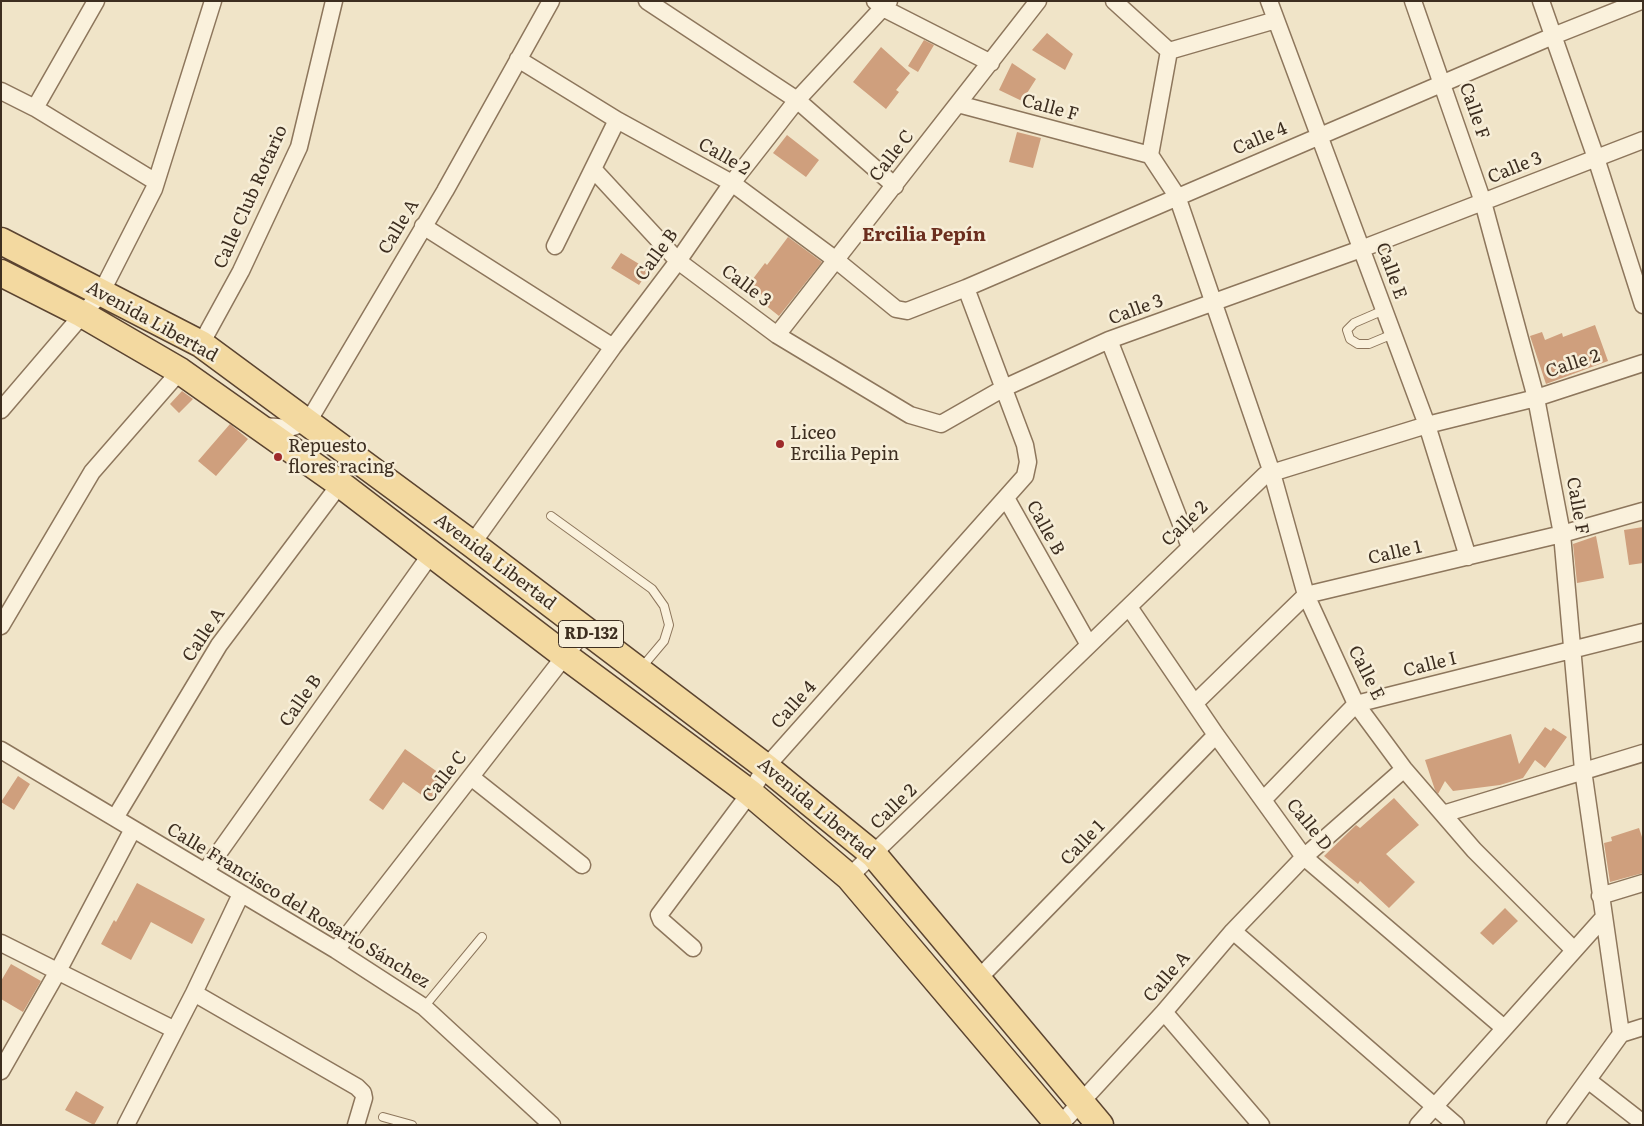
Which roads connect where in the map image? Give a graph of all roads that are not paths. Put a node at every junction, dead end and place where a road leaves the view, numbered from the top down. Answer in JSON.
{"nodes":[{"id":1,"x":96,"y":1,"type":"edge"},
{"id":2,"x":212,"y":1,"type":"edge"},
{"id":3,"x":334,"y":1,"type":"edge"},
{"id":4,"x":551,"y":1,"type":"edge"},
{"id":5,"x":646,"y":1,"type":"edge"},
{"id":6,"x":1038,"y":1,"type":"edge"},
{"id":7,"x":1114,"y":1,"type":"edge"},
{"id":8,"x":1270,"y":1,"type":"edge"},
{"id":9,"x":1413,"y":1,"type":"edge"},
{"id":10,"x":1541,"y":1,"type":"edge"},
{"id":11,"x":1641,"y":1,"type":"edge"},
{"id":12,"x":882,"y":3,"type":"edge"},
{"id":13,"x":1276,"y":20,"type":"junction"},
{"id":14,"x":1553,"y":36,"type":"junction"},
{"id":15,"x":1170,"y":51,"type":"junction"},
{"id":16,"x":518,"y":59,"type":"junction"},
{"id":17,"x":991,"y":63,"type":"junction"},
{"id":18,"x":1443,"y":82,"type":"junction"},
{"id":19,"x":1,"y":91,"type":"edge"},
{"id":20,"x":797,"y":100,"type":"junction"},
{"id":21,"x":958,"y":104,"type":"junction"},
{"id":22,"x":35,"y":108,"type":"junction"},
{"id":23,"x":617,"y":120,"type":"junction"},
{"id":24,"x":1319,"y":135,"type":"junction"},
{"id":25,"x":1643,"y":140,"type":"edge"},
{"id":26,"x":1150,"y":156,"type":"junction"},
{"id":27,"x":1596,"y":158,"type":"junction"},
{"id":28,"x":593,"y":170,"type":"junction"},
{"id":29,"x":156,"y":182,"type":"junction"},
{"id":30,"x":732,"y":183,"type":"junction"},
{"id":31,"x":895,"y":186,"type":"junction"},
{"id":32,"x":1177,"y":196,"type":"junction"},
{"id":33,"x":1483,"y":202,"type":"junction"},
{"id":34,"x":422,"y":226,"type":"junction"},
{"id":35,"x":1,"y":241,"type":"edge"},
{"id":36,"x":555,"y":246,"type":"dead end"},
{"id":37,"x":1361,"y":249,"type":"junction"},
{"id":38,"x":836,"y":260,"type":"junction"},
{"id":39,"x":678,"y":261,"type":"junction"},
{"id":40,"x":1,"y":273,"type":"edge"},
{"id":41,"x":966,"y":288,"type":"junction"},
{"id":42,"x":101,"y":294,"type":"junction"},
{"id":43,"x":1215,"y":302,"type":"junction"},
{"id":44,"x":1643,"y":305,"type":"edge"},
{"id":45,"x":896,"y":309,"type":"joint"},
{"id":46,"x":1384,"y":310,"type":"junction"},
{"id":47,"x":82,"y":314,"type":"junction"},
{"id":48,"x":1393,"y":334,"type":"junction"},
{"id":49,"x":777,"y":335,"type":"junction"},
{"id":50,"x":1110,"y":340,"type":"junction"},
{"id":51,"x":201,"y":344,"type":"junction"},
{"id":52,"x":613,"y":347,"type":"junction"},
{"id":53,"x":1643,"y":363,"type":"edge"},
{"id":54,"x":180,"y":371,"type":"junction"},
{"id":55,"x":1004,"y":388,"type":"junction"},
{"id":56,"x":1536,"y":398,"type":"junction"},
{"id":57,"x":1,"y":410,"type":"edge"},
{"id":58,"x":252,"y":422,"type":"junction"},
{"id":59,"x":308,"y":422,"type":"junction"},
{"id":60,"x":1427,"y":425,"type":"junction"},
{"id":61,"x":1272,"y":473,"type":"junction"},
{"id":62,"x":340,"y":484,"type":"junction"},
{"id":63,"x":1006,"y":498,"type":"junction"},
{"id":64,"x":1643,"y":511,"type":"edge"},
{"id":65,"x":551,"y":516,"type":"dead end"},
{"id":66,"x":1562,"y":534,"type":"junction"},
{"id":67,"x":472,"y":544,"type":"junction"},
{"id":68,"x":1190,"y":547,"type":"junction"},
{"id":69,"x":430,"y":554,"type":"junction"},
{"id":70,"x":1468,"y":557,"type":"junction"},
{"id":71,"x":1306,"y":595,"type":"junction"},
{"id":72,"x":6,"y":607,"type":"edge"},
{"id":73,"x":1129,"y":607,"type":"junction"},
{"id":74,"x":1,"y":626,"type":"edge"},
{"id":75,"x":585,"y":630,"type":"junction"},
{"id":76,"x":1643,"y":632,"type":"edge"},
{"id":77,"x":1088,"y":646,"type":"junction"},
{"id":78,"x":1573,"y":650,"type":"junction"},
{"id":79,"x":564,"y":655,"type":"junction"},
{"id":80,"x":639,"y":671,"type":"junction"},
{"id":81,"x":1195,"y":703,"type":"junction"},
{"id":82,"x":1356,"y":704,"type":"junction"},
{"id":83,"x":1216,"y":735,"type":"junction"},
{"id":84,"x":1,"y":750,"type":"edge"},
{"id":85,"x":1643,"y":753,"type":"edge"},
{"id":86,"x":766,"y":767,"type":"junction"},
{"id":87,"x":1404,"y":769,"type":"junction"},
{"id":88,"x":1583,"y":770,"type":"junction"},
{"id":89,"x":470,"y":777,"type":"junction"},
{"id":90,"x":750,"y":793,"type":"junction"},
{"id":91,"x":1263,"y":800,"type":"junction"},
{"id":92,"x":1443,"y":814,"type":"junction"},
{"id":93,"x":115,"y":818,"type":"junction"},
{"id":94,"x":133,"y":829,"type":"junction"},
{"id":95,"x":874,"y":855,"type":"junction"},
{"id":96,"x":1304,"y":856,"type":"junction"},
{"id":97,"x":582,"y":865,"type":"dead end"},
{"id":98,"x":205,"y":872,"type":"junction"},
{"id":99,"x":850,"y":877,"type":"junction"},
{"id":100,"x":1643,"y":884,"type":"edge"},
{"id":101,"x":241,"y":894,"type":"junction"},
{"id":102,"x":1600,"y":896,"type":"junction"},
{"id":103,"x":1604,"y":917,"type":"junction"},
{"id":104,"x":1233,"y":931,"type":"junction"},
{"id":105,"x":482,"y":937,"type":"dead end"},
{"id":106,"x":1,"y":943,"type":"edge"},
{"id":107,"x":693,"y":948,"type":"dead end"},
{"id":108,"x":336,"y":950,"type":"junction"},
{"id":109,"x":1574,"y":950,"type":"junction"},
{"id":110,"x":58,"y":971,"type":"junction"},
{"id":111,"x":984,"y":987,"type":"junction"},
{"id":112,"x":194,"y":993,"type":"junction"},
{"id":113,"x":424,"y":1007,"type":"junction"},
{"id":114,"x":1164,"y":1012,"type":"junction"},
{"id":115,"x":967,"y":1016,"type":"junction"},
{"id":116,"x":1643,"y":1027,"type":"edge"},
{"id":117,"x":1504,"y":1028,"type":"junction"},
{"id":118,"x":175,"y":1030,"type":"junction"},
{"id":119,"x":1621,"y":1034,"type":"junction"},
{"id":120,"x":1,"y":1071,"type":"edge"},
{"id":121,"x":1589,"y":1081,"type":"junction"},
{"id":122,"x":1082,"y":1103,"type":"junction"},
{"id":123,"x":1434,"y":1106,"type":"junction"},
{"id":124,"x":384,"y":1118,"type":"dead end"},
{"id":125,"x":1643,"y":1123,"type":"edge"},
{"id":126,"x":126,"y":1125,"type":"edge"},
{"id":127,"x":356,"y":1125,"type":"edge"},
{"id":128,"x":412,"y":1125,"type":"edge"},
{"id":129,"x":552,"y":1125,"type":"edge"},
{"id":130,"x":1059,"y":1125,"type":"edge"},
{"id":131,"x":1100,"y":1125,"type":"edge"},
{"id":132,"x":1261,"y":1125,"type":"edge"},
{"id":133,"x":1418,"y":1125,"type":"edge"},
{"id":134,"x":1456,"y":1125,"type":"edge"},
{"id":135,"x":1555,"y":1125,"type":"edge"}],
"edges":[{"from":1,"to":22,"type":"street"},
{"from":2,"to":29,"type":"street"},
{"from":3,"to":51,"type":"street","name":"Calle Club Rotario"},
{"from":4,"to":16,"type":"street","name":"Calle A"},
{"from":5,"to":20,"type":"street"},
{"from":6,"to":17,"type":"street","name":"Calle C"},
{"from":7,"to":15,"type":"street"},
{"from":8,"to":13,"type":"street","name":"Calle E"},
{"from":9,"to":18,"type":"street","name":"Calle F"},
{"from":10,"to":14,"type":"street"},
{"from":11,"to":14,"type":"street","name":"Calle 4"},
{"from":12,"to":17,"type":"street"},
{"from":12,"to":20,"type":"street","name":"Calle B"},
{"from":13,"to":15,"type":"street"},
{"from":13,"to":24,"type":"street","name":"Calle E"},
{"from":14,"to":18,"type":"street","name":"Calle 4"},
{"from":14,"to":27,"type":"street"},
{"from":15,"to":26,"type":"street"},
{"from":16,"to":23,"type":"street","name":"Calle 2"},
{"from":16,"to":34,"type":"street","name":"Calle A"},
{"from":17,"to":21,"type":"street","name":"Calle C"},
{"from":18,"to":24,"type":"street","name":"Calle 4"},
{"from":18,"to":33,"type":"street","name":"Calle F"},
{"from":19,"to":22,"type":"street"},
{"from":20,"to":30,"type":"street","name":"Calle B"},
{"from":20,"to":31,"type":"street"},
{"from":21,"to":26,"type":"street","name":"Calle F"},
{"from":21,"to":31,"type":"street","name":"Calle C"},
{"from":22,"to":29,"type":"street"},
{"from":23,"to":28,"type":"street"},
{"from":23,"to":30,"type":"street","name":"Calle 2"},
{"from":24,"to":32,"type":"street","name":"Calle 4"},
{"from":24,"to":37,"type":"street","name":"Calle E"},
{"from":25,"to":27,"type":"street","name":"Calle 3"},
{"from":26,"to":32,"type":"street"},
{"from":27,"to":33,"type":"street","name":"Calle 3"},
{"from":27,"to":44,"type":"street"},
{"from":28,"to":36,"type":"street"},
{"from":28,"to":39,"type":"street","name":"Calle 3"},
{"from":29,"to":42,"type":"street"},
{"from":30,"to":38,"type":"street","name":"Calle 2"},
{"from":30,"to":39,"type":"street","name":"Calle B"},
{"from":31,"to":38,"type":"street","name":"Calle C"},
{"from":32,"to":41,"type":"street","name":"Calle 4"},
{"from":32,"to":43,"type":"street"},
{"from":33,"to":37,"type":"street","name":"Calle 3"},
{"from":33,"to":56,"type":"street","name":"Calle F"},
{"from":34,"to":52,"type":"street"},
{"from":34,"to":59,"type":"street","name":"Calle A"},
{"from":35,"to":42,"type":"main road","name":"Avenida Libertad","number":"RD-132"},
{"from":37,"to":43,"type":"street","name":"Calle 3"},
{"from":37,"to":46,"type":"street","name":"Calle E"},
{"from":38,"to":45,"type":"street","name":"Calle 2"},
{"from":38,"to":49,"type":"street","name":"Calle C"},
{"from":39,"to":49,"type":"street","name":"Calle 3"},
{"from":39,"to":52,"type":"street","name":"Calle B"},
{"from":40,"to":47,"type":"main road","name":"Avenida Libertad","number":"RD-132"},
{"from":41,"to":45,"type":"street","name":"Calle 4"},
{"from":41,"to":55,"type":"street","name":"Calle B"},
{"from":42,"to":47,"type":"street"},
{"from":42,"to":51,"type":"main road","name":"Avenida Libertad","number":"RD-132"},
{"from":43,"to":50,"type":"street","name":"Calle 3"},
{"from":43,"to":61,"type":"street"},
{"from":46,"to":48,"type":"street","name":"Calle E"},
{"from":46,"to":48,"type":"lane"},
{"from":47,"to":54,"type":"main road","name":"Avenida Libertad","number":"RD-132"},
{"from":47,"to":57,"type":"street"},
{"from":48,"to":60,"type":"street","name":"Calle E"},
{"from":49,"to":55,"type":"street","name":"Calle 3"},
{"from":50,"to":55,"type":"street","name":"Calle 3"},
{"from":50,"to":68,"type":"street"},
{"from":51,"to":59,"type":"main road","name":"Avenida Libertad","number":"RD-132"},
{"from":52,"to":67,"type":"street","name":"Calle B"},
{"from":53,"to":56,"type":"street","name":"Calle 2"},
{"from":54,"to":58,"type":"main road","name":"Avenida Libertad","number":"RD-132"},
{"from":54,"to":72,"type":"street"},
{"from":55,"to":63,"type":"street","name":"Calle B"},
{"from":56,"to":60,"type":"street","name":"Calle 2"},
{"from":56,"to":66,"type":"street","name":"Calle F"},
{"from":58,"to":59,"type":"street"},
{"from":58,"to":62,"type":"main road","name":"Avenida Libertad","number":"RD-132"},
{"from":59,"to":67,"type":"main road","name":"Avenida Libertad","number":"RD-132"},
{"from":60,"to":61,"type":"street","name":"Calle 2"},
{"from":60,"to":70,"type":"street","name":"Calle E"},
{"from":61,"to":68,"type":"street","name":"Calle 2"},
{"from":61,"to":71,"type":"street","name":"Calle E"},
{"from":62,"to":69,"type":"main road","name":"Avenida Libertad","number":"RD-132"},
{"from":62,"to":93,"type":"street","name":"Calle A"},
{"from":63,"to":77,"type":"street","name":"Calle B"},
{"from":63,"to":86,"type":"street","name":"Calle 4"},
{"from":64,"to":66,"type":"street","name":"Calle 1"},
{"from":65,"to":80,"type":"lane"},
{"from":66,"to":70,"type":"street","name":"Calle 1"},
{"from":66,"to":78,"type":"street","name":"Calle F"},
{"from":67,"to":75,"type":"main road","name":"Avenida Libertad","number":"RD-132"},
{"from":68,"to":73,"type":"street","name":"Calle 2"},
{"from":69,"to":79,"type":"main road","name":"Avenida Libertad","number":"RD-132"},
{"from":69,"to":98,"type":"street","name":"Calle B"},
{"from":70,"to":71,"type":"street","name":"Calle 1"},
{"from":71,"to":81,"type":"street"},
{"from":71,"to":82,"type":"street","name":"Calle E"},
{"from":72,"to":74,"type":"street"},
{"from":73,"to":77,"type":"street","name":"Calle 2"},
{"from":73,"to":81,"type":"street","name":"Calle D"},
{"from":75,"to":79,"type":"street","name":"Calle C"},
{"from":75,"to":80,"type":"main road","name":"Avenida Libertad","number":"RD-132"},
{"from":76,"to":78,"type":"street","name":"Calle I"},
{"from":77,"to":95,"type":"street","name":"Calle 2"},
{"from":78,"to":82,"type":"street","name":"Calle I"},
{"from":78,"to":88,"type":"street","name":"Calle F"},
{"from":79,"to":89,"type":"street","name":"Calle C"},
{"from":79,"to":90,"type":"main road","name":"Avenida Libertad","number":"RD-132"},
{"from":80,"to":86,"type":"main road","name":"Avenida Libertad","number":"RD-132"},
{"from":81,"to":83,"type":"street","name":"Calle D"},
{"from":82,"to":87,"type":"street","name":"Calle E"},
{"from":82,"to":91,"type":"street"},
{"from":83,"to":91,"type":"street","name":"Calle D"},
{"from":83,"to":111,"type":"street","name":"Calle 1"},
{"from":84,"to":93,"type":"street","name":"Calle Francisco del Rosario Sánchez"},
{"from":85,"to":88,"type":"street"},
{"from":86,"to":90,"type":"street","name":"Calle 4"},
{"from":86,"to":95,"type":"main road","name":"Avenida Libertad","number":"RD-132"},
{"from":87,"to":92,"type":"street","name":"Calle E"},
{"from":87,"to":96,"type":"street","name":"Calle A"},
{"from":88,"to":92,"type":"street"},
{"from":88,"to":102,"type":"street","name":"Calle F"},
{"from":89,"to":97,"type":"street"},
{"from":89,"to":108,"type":"street","name":"Calle C"},
{"from":90,"to":99,"type":"main road","name":"Avenida Libertad","number":"RD-132"},
{"from":90,"to":107,"type":"street","name":"Calle 4"},
{"from":91,"to":96,"type":"street","name":"Calle D"},
{"from":92,"to":109,"type":"street","name":"Calle E"},
{"from":93,"to":94,"type":"street","name":"Calle Francisco del Rosario Sánchez"},
{"from":94,"to":98,"type":"street","name":"Calle Francisco del Rosario Sánchez"},
{"from":94,"to":110,"type":"street"},
{"from":95,"to":99,"type":"street","name":"Calle 2"},
{"from":95,"to":111,"type":"main road","name":"Avenida Libertad","number":"RD-132"},
{"from":96,"to":104,"type":"street","name":"Calle A"},
{"from":96,"to":117,"type":"street","name":"Calle D"},
{"from":98,"to":101,"type":"street","name":"Calle Francisco del Rosario Sánchez"},
{"from":99,"to":115,"type":"main road","name":"Avenida Libertad","number":"RD-132"},
{"from":100,"to":102,"type":"street"},
{"from":101,"to":108,"type":"street","name":"Calle Francisco del Rosario Sánchez"},
{"from":101,"to":112,"type":"street"},
{"from":102,"to":103,"type":"street","name":"Calle F"},
{"from":103,"to":109,"type":"street"},
{"from":103,"to":119,"type":"street","name":"Calle F"},
{"from":104,"to":114,"type":"street","name":"Calle A"},
{"from":104,"to":123,"type":"street"},
{"from":105,"to":113,"type":"lane"},
{"from":106,"to":110,"type":"street"},
{"from":108,"to":113,"type":"street","name":"Calle Francisco del Rosario Sánchez"},
{"from":109,"to":117,"type":"street"},
{"from":110,"to":118,"type":"street"},
{"from":110,"to":120,"type":"street"},
{"from":111,"to":115,"type":"street","name":"Calle 1"},
{"from":111,"to":122,"type":"main road","name":"Avenida Libertad","number":"RD-132"},
{"from":112,"to":118,"type":"street"},
{"from":112,"to":127,"type":"street"},
{"from":113,"to":129,"type":"street","name":"Calle Francisco del Rosario Sánchez"},
{"from":114,"to":122,"type":"street","name":"Calle A"},
{"from":114,"to":132,"type":"street"},
{"from":115,"to":130,"type":"main road","name":"Avenida Libertad","number":"RD-132"},
{"from":116,"to":119,"type":"street"},
{"from":117,"to":123,"type":"street"},
{"from":118,"to":126,"type":"street"},
{"from":119,"to":121,"type":"street"},
{"from":121,"to":125,"type":"street"},
{"from":121,"to":135,"type":"street"},
{"from":122,"to":130,"type":"street","name":"Calle A"},
{"from":122,"to":131,"type":"main road","name":"Avenida Libertad","number":"RD-132"},
{"from":123,"to":133,"type":"street"},
{"from":123,"to":134,"type":"street"},
{"from":124,"to":128,"type":"lane"}]}
